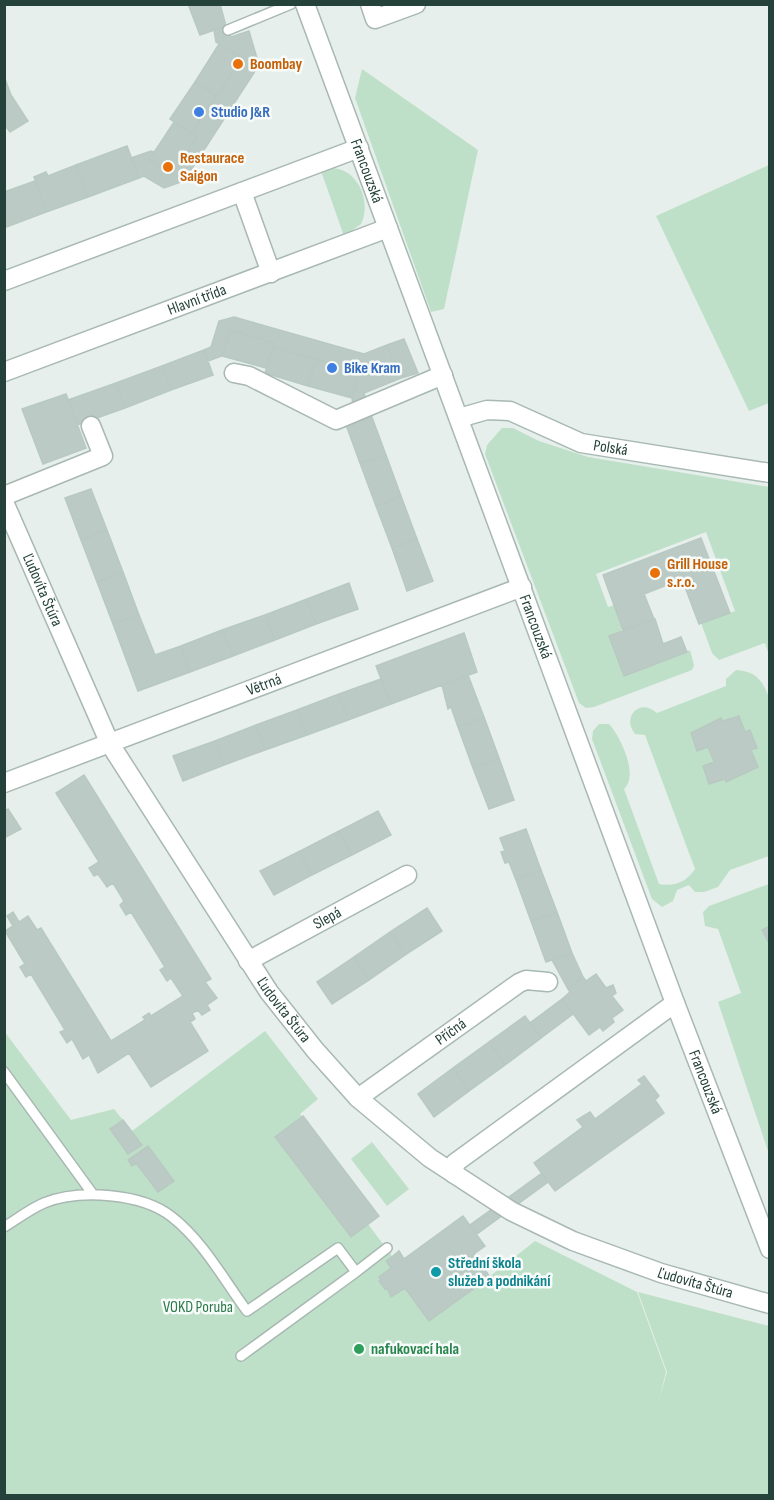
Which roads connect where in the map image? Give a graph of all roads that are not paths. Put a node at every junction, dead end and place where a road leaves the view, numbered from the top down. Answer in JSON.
{"nodes":[{"id":1,"x":291,"y":4,"type":"edge"},
{"id":2,"x":305,"y":4,"type":"edge"},
{"id":3,"x":370,"y":4,"type":"edge"},
{"id":4,"x":416,"y":4,"type":"edge"},
{"id":5,"x":228,"y":30,"type":"dead end"},
{"id":6,"x":359,"y":148,"type":"junction"},
{"id":7,"x":242,"y":192,"type":"junction"},
{"id":8,"x":388,"y":228,"type":"junction"},
{"id":9,"x":271,"y":273,"type":"junction"},
{"id":10,"x":4,"y":281,"type":"edge"},
{"id":11,"x":4,"y":372,"type":"edge"},
{"id":12,"x":234,"y":373,"type":"dead end"},
{"id":13,"x":443,"y":375,"type":"junction"},
{"id":14,"x":459,"y":418,"type":"junction"},
{"id":15,"x":91,"y":426,"type":"dead end"},
{"id":16,"x":770,"y":473,"type":"edge"},
{"id":17,"x":4,"y":496,"type":"edge"},
{"id":18,"x":4,"y":502,"type":"edge"},
{"id":19,"x":522,"y":587,"type":"junction"},
{"id":20,"x":110,"y":744,"type":"junction"},
{"id":21,"x":4,"y":783,"type":"edge"},
{"id":22,"x":407,"y":875,"type":"dead end"},
{"id":23,"x":248,"y":961,"type":"junction"},
{"id":24,"x":548,"y":982,"type":"dead end"},
{"id":25,"x":675,"y":1003,"type":"junction"},
{"id":26,"x":4,"y":1072,"type":"edge"},
{"id":27,"x":358,"y":1098,"type":"junction"},
{"id":28,"x":454,"y":1174,"type":"junction"},
{"id":29,"x":92,"y":1193,"type":"junction"},
{"id":30,"x":4,"y":1227,"type":"edge"},
{"id":31,"x":387,"y":1248,"type":"dead end"},
{"id":32,"x":770,"y":1250,"type":"edge"},
{"id":33,"x":356,"y":1272,"type":"junction"},
{"id":34,"x":770,"y":1304,"type":"edge"},
{"id":35,"x":241,"y":1356,"type":"dead end"}],
"edges":[{"from":1,"to":5,"type":"lane"},
{"from":2,"to":6,"type":"street","name":"Francouzská"},
{"from":3,"to":4,"type":"street"},
{"from":6,"to":7,"type":"street"},
{"from":6,"to":8,"type":"street","name":"Francouzská"},
{"from":7,"to":9,"type":"street"},
{"from":7,"to":10,"type":"street"},
{"from":8,"to":9,"type":"street","name":"Hlavní třída"},
{"from":8,"to":13,"type":"street","name":"Francouzská"},
{"from":9,"to":11,"type":"street","name":"Hlavní třída"},
{"from":12,"to":13,"type":"street"},
{"from":13,"to":14,"type":"street","name":"Francouzská"},
{"from":14,"to":16,"type":"street","name":"Polská"},
{"from":14,"to":19,"type":"street","name":"Francouzská"},
{"from":15,"to":17,"type":"street"},
{"from":18,"to":20,"type":"street","name":"Ľudovíta Štúra"},
{"from":19,"to":20,"type":"street","name":"Větrná"},
{"from":19,"to":25,"type":"street","name":"Francouzská"},
{"from":20,"to":21,"type":"street","name":"Větrná"},
{"from":20,"to":23,"type":"street","name":"Ľudovíta Štúra"},
{"from":22,"to":23,"type":"street","name":"Slepá"},
{"from":23,"to":27,"type":"street","name":"Ľudovíta Štúra"},
{"from":24,"to":27,"type":"street","name":"Příčná"},
{"from":25,"to":28,"type":"street"},
{"from":25,"to":32,"type":"street","name":"Francouzská"},
{"from":26,"to":29,"type":"lane"},
{"from":27,"to":28,"type":"street","name":"Ľudovíta Štúra"},
{"from":28,"to":34,"type":"street","name":"Ľudovíta Štúra"},
{"from":29,"to":30,"type":"lane"},
{"from":29,"to":33,"type":"lane"},
{"from":31,"to":33,"type":"lane"},
{"from":33,"to":35,"type":"lane"}]}
